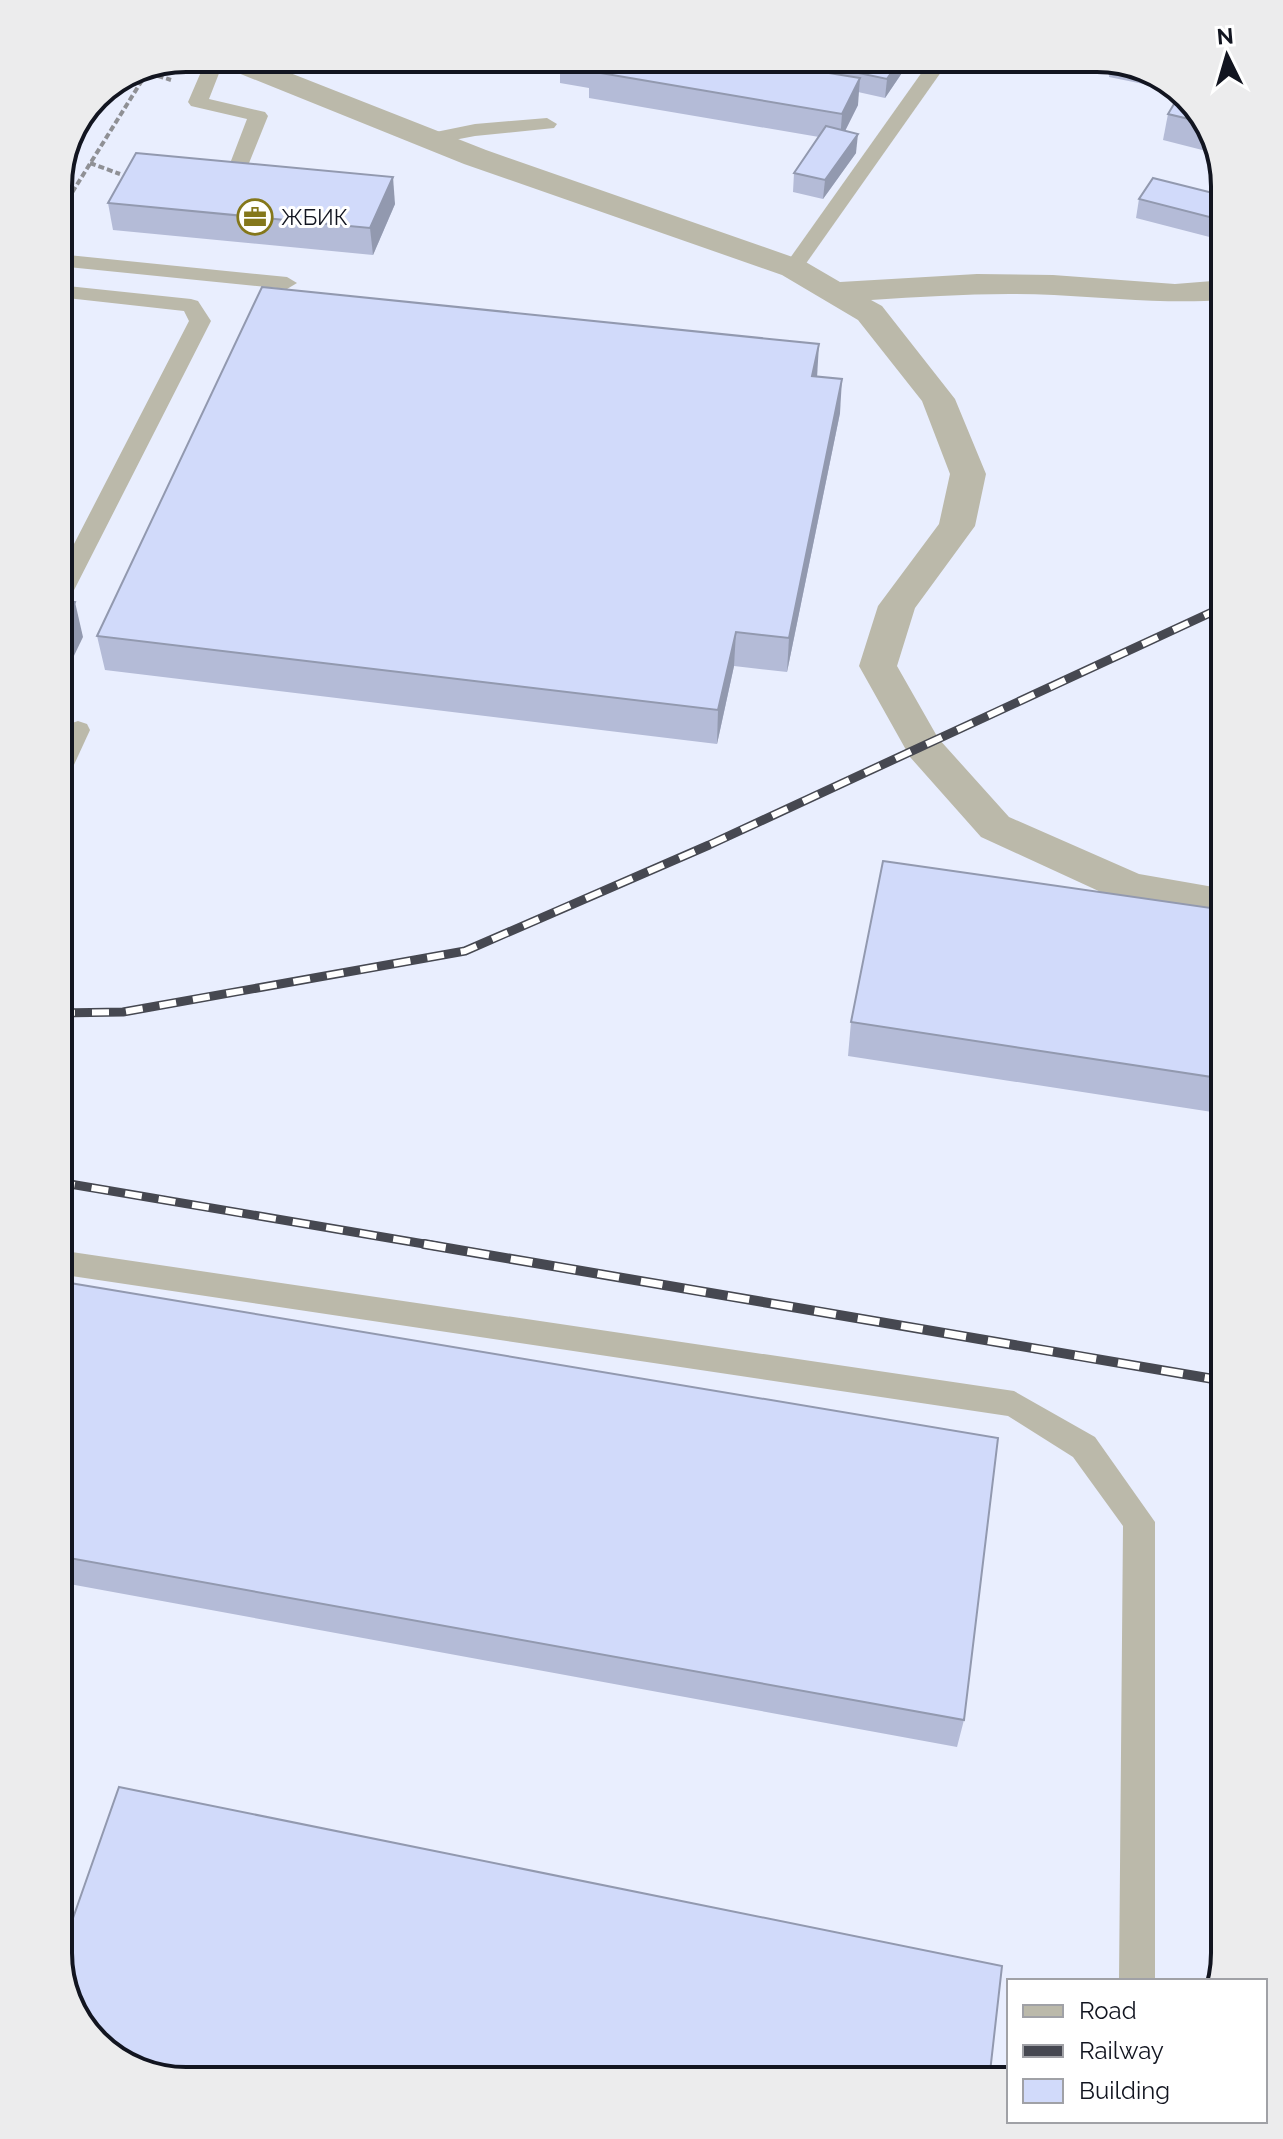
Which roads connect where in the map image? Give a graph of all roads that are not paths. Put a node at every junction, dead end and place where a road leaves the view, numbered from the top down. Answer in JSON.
{"nodes":[{"id":1,"x":210,"y":72,"type":"edge"},
{"id":2,"x":262,"y":72,"type":"edge"},
{"id":3,"x":932,"y":72,"type":"edge"},
{"id":4,"x":547,"y":124,"type":"dead end"},
{"id":5,"x":433,"y":138,"type":"junction"},
{"id":6,"x":236,"y":174,"type":"edge"},
{"id":7,"x":72,"y":261,"type":"edge"},
{"id":8,"x":793,"y":268,"type":"junction"},
{"id":9,"x":287,"y":283,"type":"dead end"},
{"id":10,"x":1211,"y":291,"type":"edge"},
{"id":11,"x":72,"y":292,"type":"edge"},
{"id":12,"x":834,"y":292,"type":"junction"},
{"id":13,"x":72,"y":571,"type":"edge"},
{"id":14,"x":78,"y":730,"type":"dead end"},
{"id":15,"x":72,"y":743,"type":"edge"},
{"id":16,"x":1211,"y":902,"type":"edge"},
{"id":17,"x":72,"y":1264,"type":"edge"},
{"id":18,"x":1137,"y":1979,"type":"edge"}],
"edges":[{"from":1,"to":6,"type":"lane"},
{"from":2,"to":5,"type":"street"},
{"from":3,"to":8,"type":"lane"},
{"from":4,"to":5,"type":"lane"},
{"from":5,"to":8,"type":"street"},
{"from":7,"to":9,"type":"lane"},
{"from":8,"to":12,"type":"street"},
{"from":10,"to":12,"type":"street"},
{"from":11,"to":13,"type":"lane"},
{"from":12,"to":16,"type":"street"},
{"from":14,"to":15,"type":"lane"},
{"from":17,"to":18,"type":"lane"}]}
